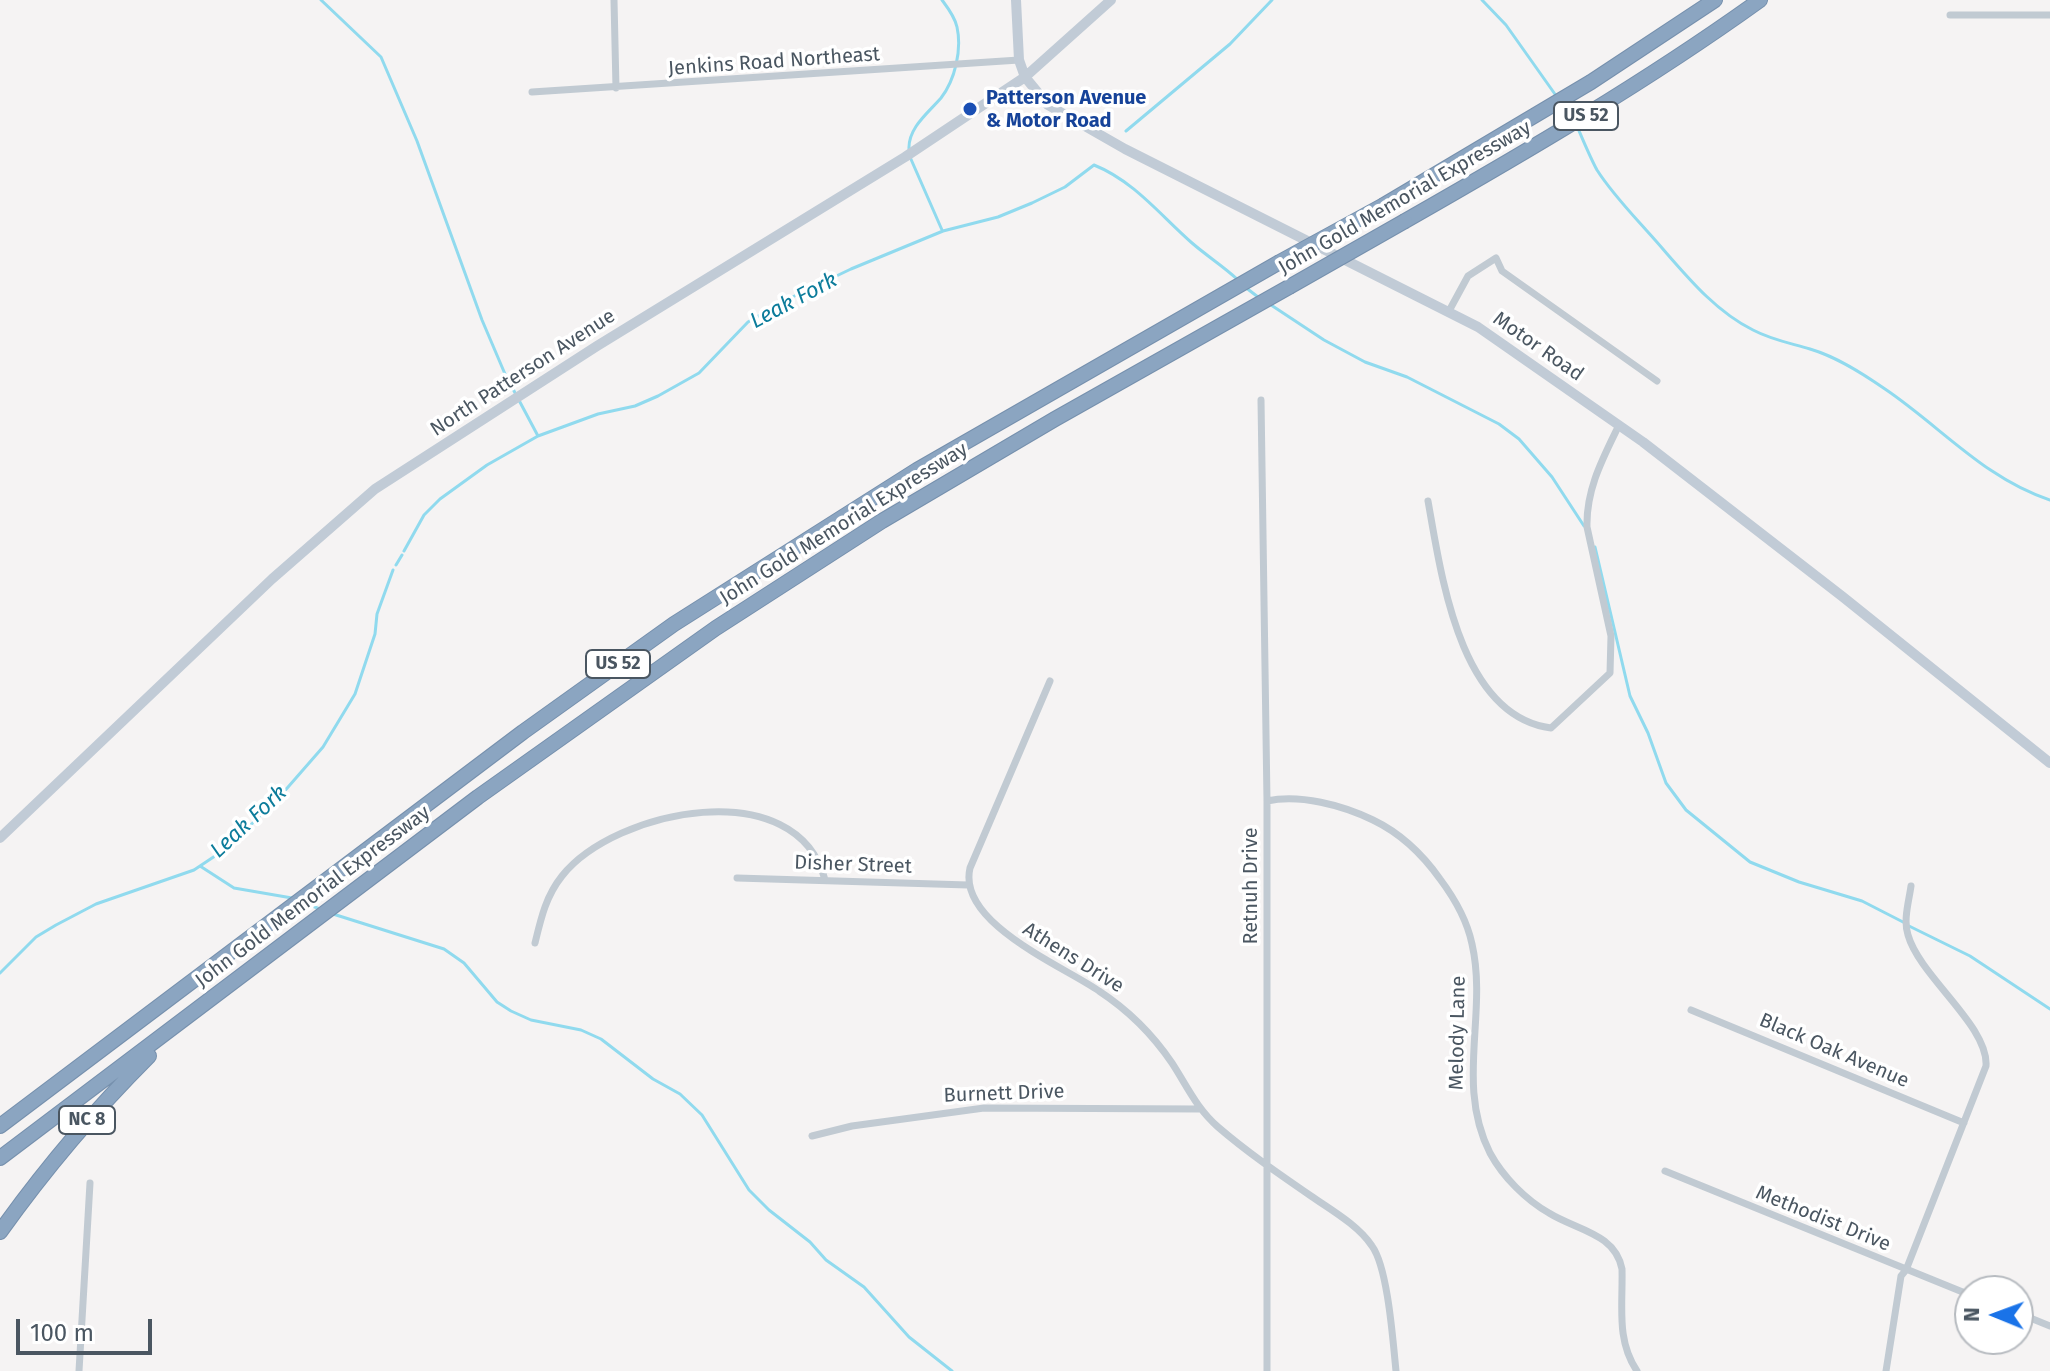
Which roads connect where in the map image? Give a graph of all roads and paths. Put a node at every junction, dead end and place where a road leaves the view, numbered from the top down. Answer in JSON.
{"nodes":[{"id":1,"x":614,"y":0,"type":"edge"},
{"id":2,"x":1016,"y":0,"type":"edge"},
{"id":3,"x":1111,"y":0,"type":"edge"},
{"id":4,"x":1715,"y":0,"type":"edge"},
{"id":5,"x":1760,"y":0,"type":"edge"},
{"id":6,"x":1950,"y":15,"type":"dead end"},
{"id":7,"x":2050,"y":15,"type":"edge"},
{"id":8,"x":1019,"y":60,"type":"junction"},
{"id":9,"x":1025,"y":77,"type":"junction"},
{"id":10,"x":616,"y":88,"type":"junction"},
{"id":11,"x":532,"y":92,"type":"dead end"},
{"id":12,"x":1449,"y":311,"type":"junction"},
{"id":13,"x":1657,"y":381,"type":"dead end"},
{"id":14,"x":1261,"y":400,"type":"dead end"},
{"id":15,"x":1619,"y":425,"type":"junction"},
{"id":16,"x":1428,"y":501,"type":"dead end"},
{"id":17,"x":1050,"y":681,"type":"dead end"},
{"id":18,"x":2050,"y":763,"type":"edge"},
{"id":19,"x":1267,"y":801,"type":"junction"},
{"id":20,"x":0,"y":838,"type":"edge"},
{"id":21,"x":737,"y":878,"type":"dead end"},
{"id":22,"x":825,"y":880,"type":"junction"},
{"id":23,"x":968,"y":885,"type":"junction"},
{"id":24,"x":1911,"y":886,"type":"dead end"},
{"id":25,"x":535,"y":943,"type":"dead end"},
{"id":26,"x":1691,"y":1010,"type":"dead end"},
{"id":27,"x":186,"y":1018,"type":"junction"},
{"id":28,"x":1199,"y":1109,"type":"junction"},
{"id":29,"x":1964,"y":1123,"type":"junction"},
{"id":30,"x":0,"y":1126,"type":"edge"},
{"id":31,"x":812,"y":1136,"type":"dead end"},
{"id":32,"x":0,"y":1158,"type":"edge"},
{"id":33,"x":1266,"y":1165,"type":"junction"},
{"id":34,"x":1665,"y":1171,"type":"dead end"},
{"id":35,"x":90,"y":1183,"type":"dead end"},
{"id":36,"x":0,"y":1232,"type":"edge"},
{"id":37,"x":1906,"y":1270,"type":"junction"},
{"id":38,"x":1954,"y":1289,"type":"edge"},
{"id":39,"x":79,"y":1371,"type":"edge"},
{"id":40,"x":1267,"y":1371,"type":"edge"},
{"id":41,"x":1396,"y":1371,"type":"edge"},
{"id":42,"x":1637,"y":1371,"type":"edge"},
{"id":43,"x":1886,"y":1371,"type":"edge"}],
"edges":[{"from":1,"to":10,"type":"street"},
{"from":2,"to":8,"type":"main road","name":"Motor Road"},
{"from":3,"to":9,"type":"main road","name":"North Patterson Avenue"},
{"from":4,"to":30,"type":"highway","name":"John Gold Memorial Expressway","number":"US 52","bridge":true},
{"from":5,"to":27,"type":"highway","name":"John Gold Memorial Expressway","number":"US 52","bridge":true},
{"from":6,"to":7,"type":"street"},
{"from":8,"to":9,"type":"main road","name":"Motor Road"},
{"from":8,"to":10,"type":"street","name":"Jenkins Road Northeast"},
{"from":9,"to":12,"type":"main road","name":"Motor Road"},
{"from":9,"to":20,"type":"main road","name":"North Patterson Avenue"},
{"from":10,"to":11,"type":"street","name":"Jenkins Road Northeast"},
{"from":12,"to":13,"type":"street"},
{"from":12,"to":15,"type":"main road","name":"Motor Road"},
{"from":14,"to":19,"type":"street","name":"Retnuh Drive"},
{"from":15,"to":16,"type":"street"},
{"from":15,"to":18,"type":"main road","name":"Motor Road"},
{"from":17,"to":23,"type":"street"},
{"from":19,"to":33,"type":"street","name":"Retnuh Drive"},
{"from":19,"to":42,"type":"street","name":"Melody Lane"},
{"from":21,"to":22,"type":"street","name":"Disher Street"},
{"from":22,"to":23,"type":"street","name":"Disher Street"},
{"from":22,"to":25,"type":"street"},
{"from":23,"to":28,"type":"street","name":"Athens Drive"},
{"from":24,"to":29,"type":"street"},
{"from":26,"to":29,"type":"street","name":"Black Oak Avenue"},
{"from":27,"to":32,"type":"highway","name":"John Gold Memorial Expressway","number":"US 52"},
{"from":27,"to":36,"type":"highway","number":"NC 8"},
{"from":28,"to":31,"type":"street","name":"Burnett Drive"},
{"from":28,"to":33,"type":"street","name":"Athens Drive"},
{"from":29,"to":37,"type":"street"},
{"from":33,"to":40,"type":"street","name":"Retnuh Drive"},
{"from":33,"to":41,"type":"street","name":"Athens Drive"},
{"from":34,"to":37,"type":"street","name":"Methodist Drive"},
{"from":35,"to":39,"type":"street"},
{"from":37,"to":38,"type":"street","name":"Methodist Drive"},
{"from":37,"to":43,"type":"street"}]}
